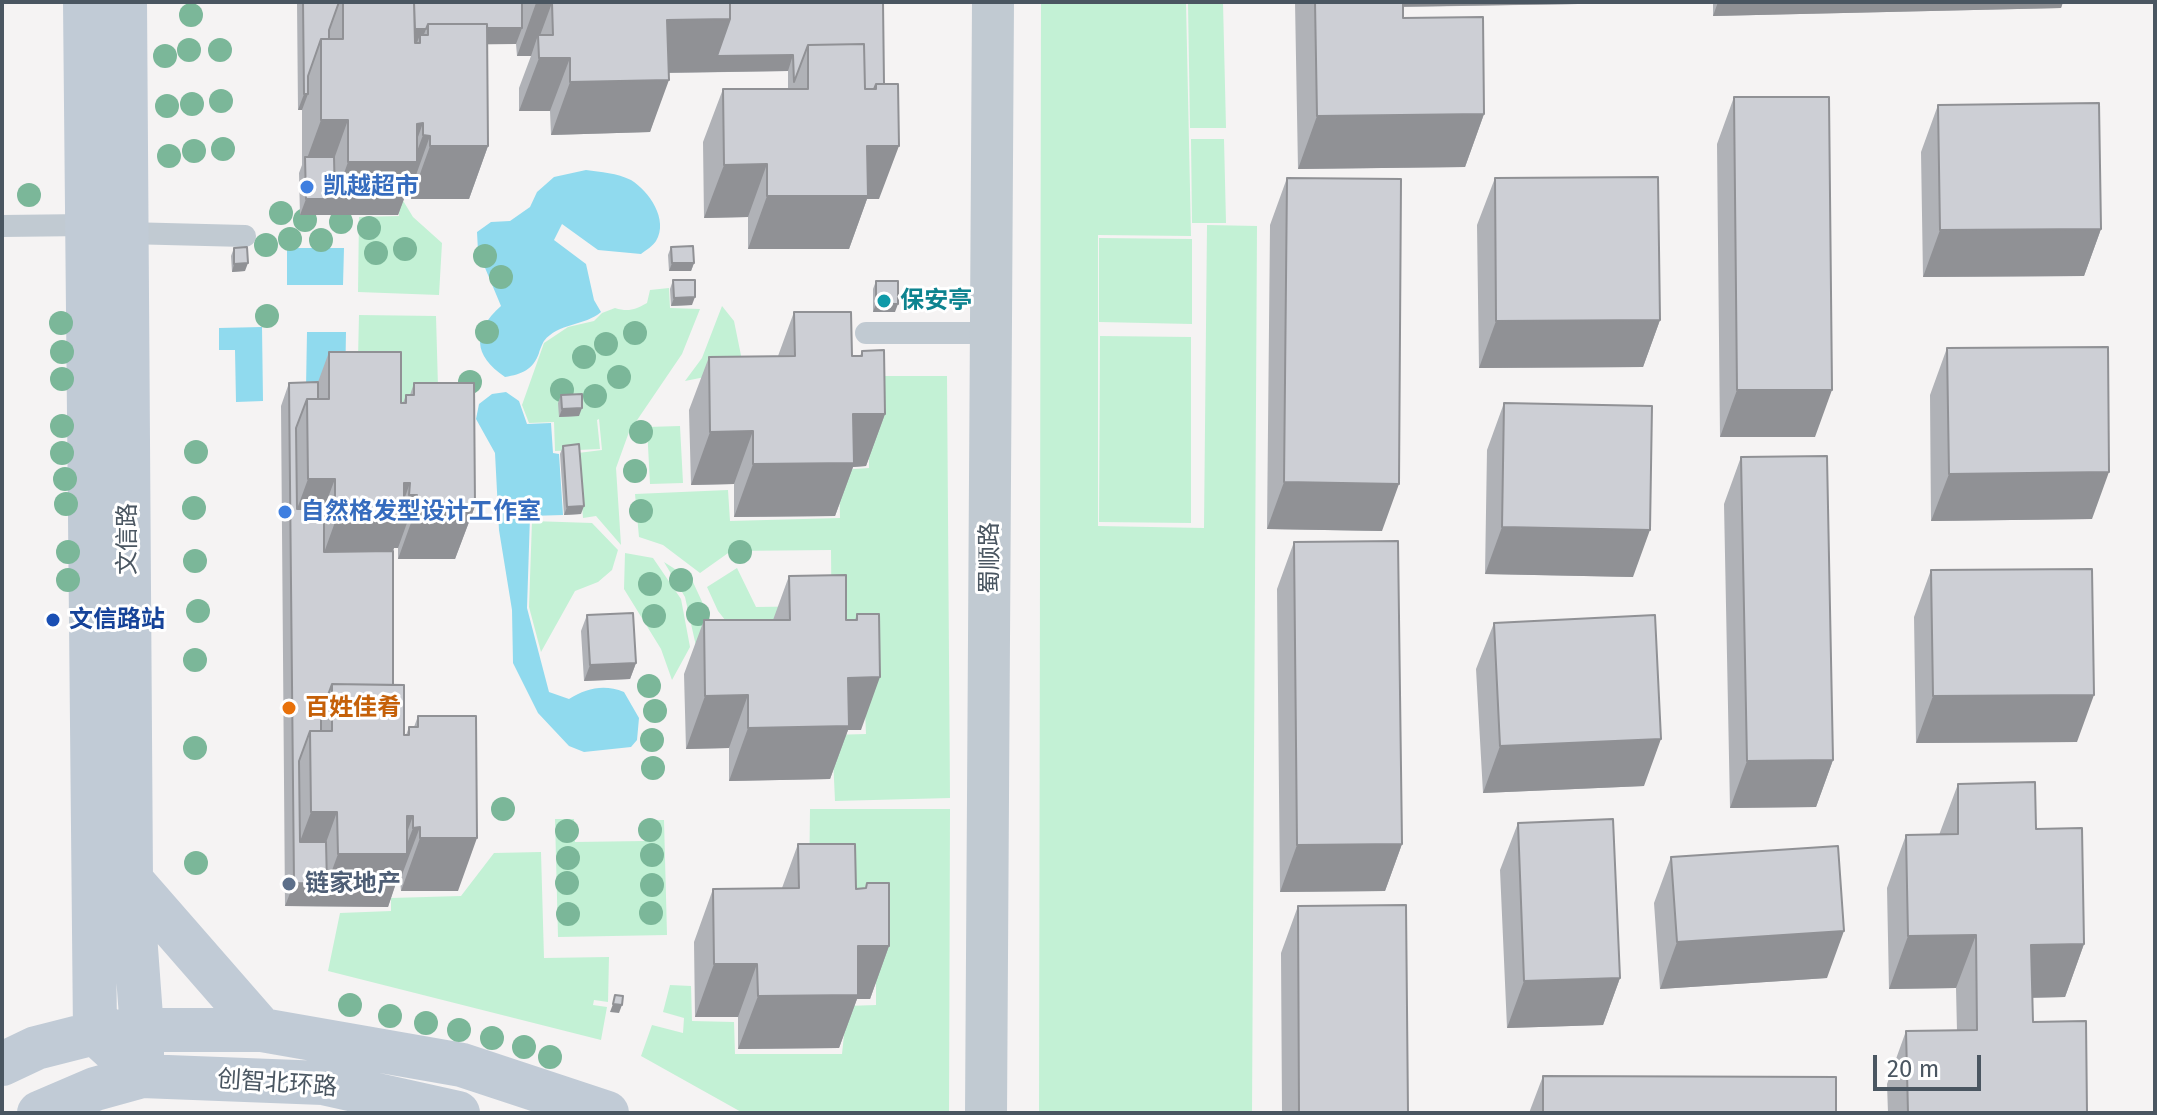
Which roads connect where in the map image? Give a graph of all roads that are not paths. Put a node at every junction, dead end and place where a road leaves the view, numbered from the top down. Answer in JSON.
{"nodes":[{"id":1,"x":85,"y":2,"type":"edge"},
{"id":2,"x":125,"y":2,"type":"edge"},
{"id":3,"x":993,"y":2,"type":"edge"},
{"id":4,"x":2,"y":226,"type":"edge"},
{"id":5,"x":107,"y":229,"type":"junction"},
{"id":6,"x":245,"y":236,"type":"dead end"},
{"id":7,"x":866,"y":333,"type":"dead end"},
{"id":8,"x":991,"y":333,"type":"junction"},
{"id":9,"x":131,"y":880,"type":"junction"},
{"id":10,"x":142,"y":1030,"type":"junction"},
{"id":11,"x":262,"y":1030,"type":"junction"},
{"id":12,"x":95,"y":1033,"type":"junction"},
{"id":13,"x":2,"y":1064,"type":"edge"},
{"id":14,"x":142,"y":1076,"type":"junction"},
{"id":15,"x":39,"y":1113,"type":"edge"},
{"id":16,"x":458,"y":1113,"type":"edge"},
{"id":17,"x":607,"y":1113,"type":"edge"},
{"id":18,"x":986,"y":1113,"type":"edge"}],
"edges":[{"from":1,"to":5,"type":"main road"},
{"from":2,"to":5,"type":"main road","name":"文信路"},
{"from":3,"to":8,"type":"street","name":"蜀顺路"},
{"from":4,"to":5,"type":"lane"},
{"from":5,"to":6,"type":"lane"},
{"from":5,"to":9,"type":"main road","name":"文信路"},
{"from":5,"to":12,"type":"main road"},
{"from":7,"to":8,"type":"lane"},
{"from":8,"to":18,"type":"street","name":"蜀顺路"},
{"from":9,"to":10,"type":"main road","name":"文信路"},
{"from":9,"to":11,"type":"main road"},
{"from":10,"to":11,"type":"main road"},
{"from":10,"to":12,"type":"main road"},
{"from":10,"to":14,"type":"main road","name":"文信路"},
{"from":11,"to":17,"type":"main road"},
{"from":12,"to":13,"type":"main road"},
{"from":12,"to":14,"type":"main road"},
{"from":14,"to":15,"type":"main road","name":"创智北环路"},
{"from":14,"to":16,"type":"main road","name":"创智北环路"}]}
